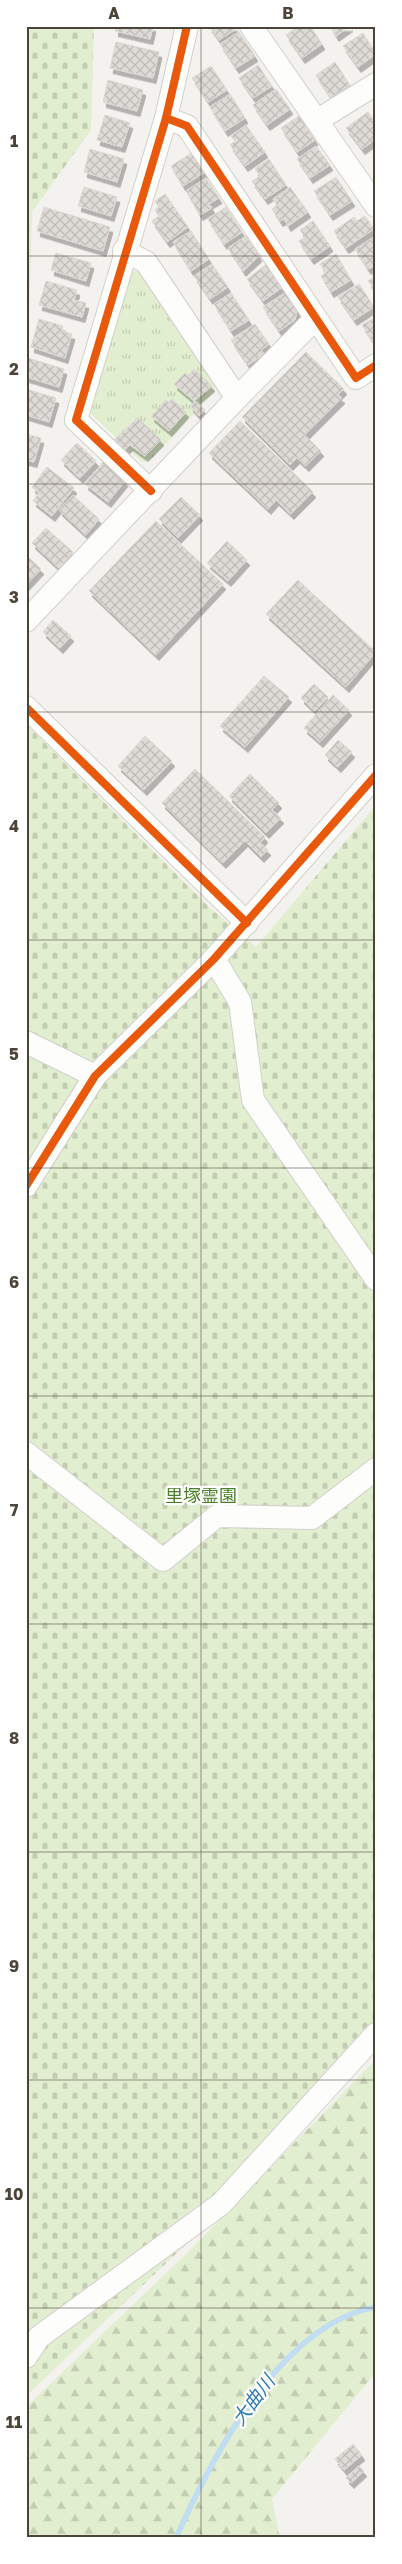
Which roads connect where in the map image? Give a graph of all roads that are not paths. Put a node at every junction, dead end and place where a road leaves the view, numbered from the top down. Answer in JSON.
{"nodes":[{"id":1,"x":187,"y":26,"type":"edge"},
{"id":2,"x":251,"y":26,"type":"edge"},
{"id":3,"x":376,"y":84,"type":"edge"},
{"id":4,"x":166,"y":118,"type":"junction"},
{"id":5,"x":318,"y":120,"type":"junction"},
{"id":6,"x":376,"y":206,"type":"edge"},
{"id":7,"x":124,"y":250,"type":"junction"},
{"id":8,"x":316,"y":319,"type":"junction"},
{"id":9,"x":376,"y":365,"type":"edge"},
{"id":10,"x":237,"y":398,"type":"junction"},
{"id":11,"x":151,"y":491,"type":"junction"},
{"id":12,"x":26,"y":621,"type":"edge"},
{"id":13,"x":26,"y":707,"type":"edge"},
{"id":14,"x":376,"y":775,"type":"edge"},
{"id":15,"x":247,"y":923,"type":"junction"},
{"id":16,"x":214,"y":959,"type":"junction"},
{"id":17,"x":26,"y":1042,"type":"edge"},
{"id":18,"x":95,"y":1076,"type":"junction"},
{"id":19,"x":26,"y":1186,"type":"edge"},
{"id":20,"x":376,"y":1278,"type":"edge"},
{"id":21,"x":26,"y":1453,"type":"edge"},
{"id":22,"x":376,"y":1469,"type":"edge"},
{"id":23,"x":376,"y":2034,"type":"edge"},
{"id":24,"x":26,"y":2357,"type":"edge"}],
"edges":[{"from":1,"to":4,"type":"street"},
{"from":2,"to":5,"type":"street"},
{"from":3,"to":5,"type":"street"},
{"from":4,"to":7,"type":"street"},
{"from":4,"to":8,"type":"street"},
{"from":5,"to":6,"type":"street"},
{"from":7,"to":10,"type":"street"},
{"from":7,"to":11,"type":"street"},
{"from":8,"to":9,"type":"street"},
{"from":8,"to":10,"type":"street"},
{"from":10,"to":11,"type":"street"},
{"from":11,"to":12,"type":"street"},
{"from":13,"to":15,"type":"street"},
{"from":14,"to":15,"type":"street"},
{"from":15,"to":16,"type":"street"},
{"from":16,"to":18,"type":"street"},
{"from":16,"to":20,"type":"street"},
{"from":17,"to":18,"type":"street"},
{"from":18,"to":19,"type":"street"},
{"from":21,"to":22,"type":"street"},
{"from":23,"to":24,"type":"street"}]}
